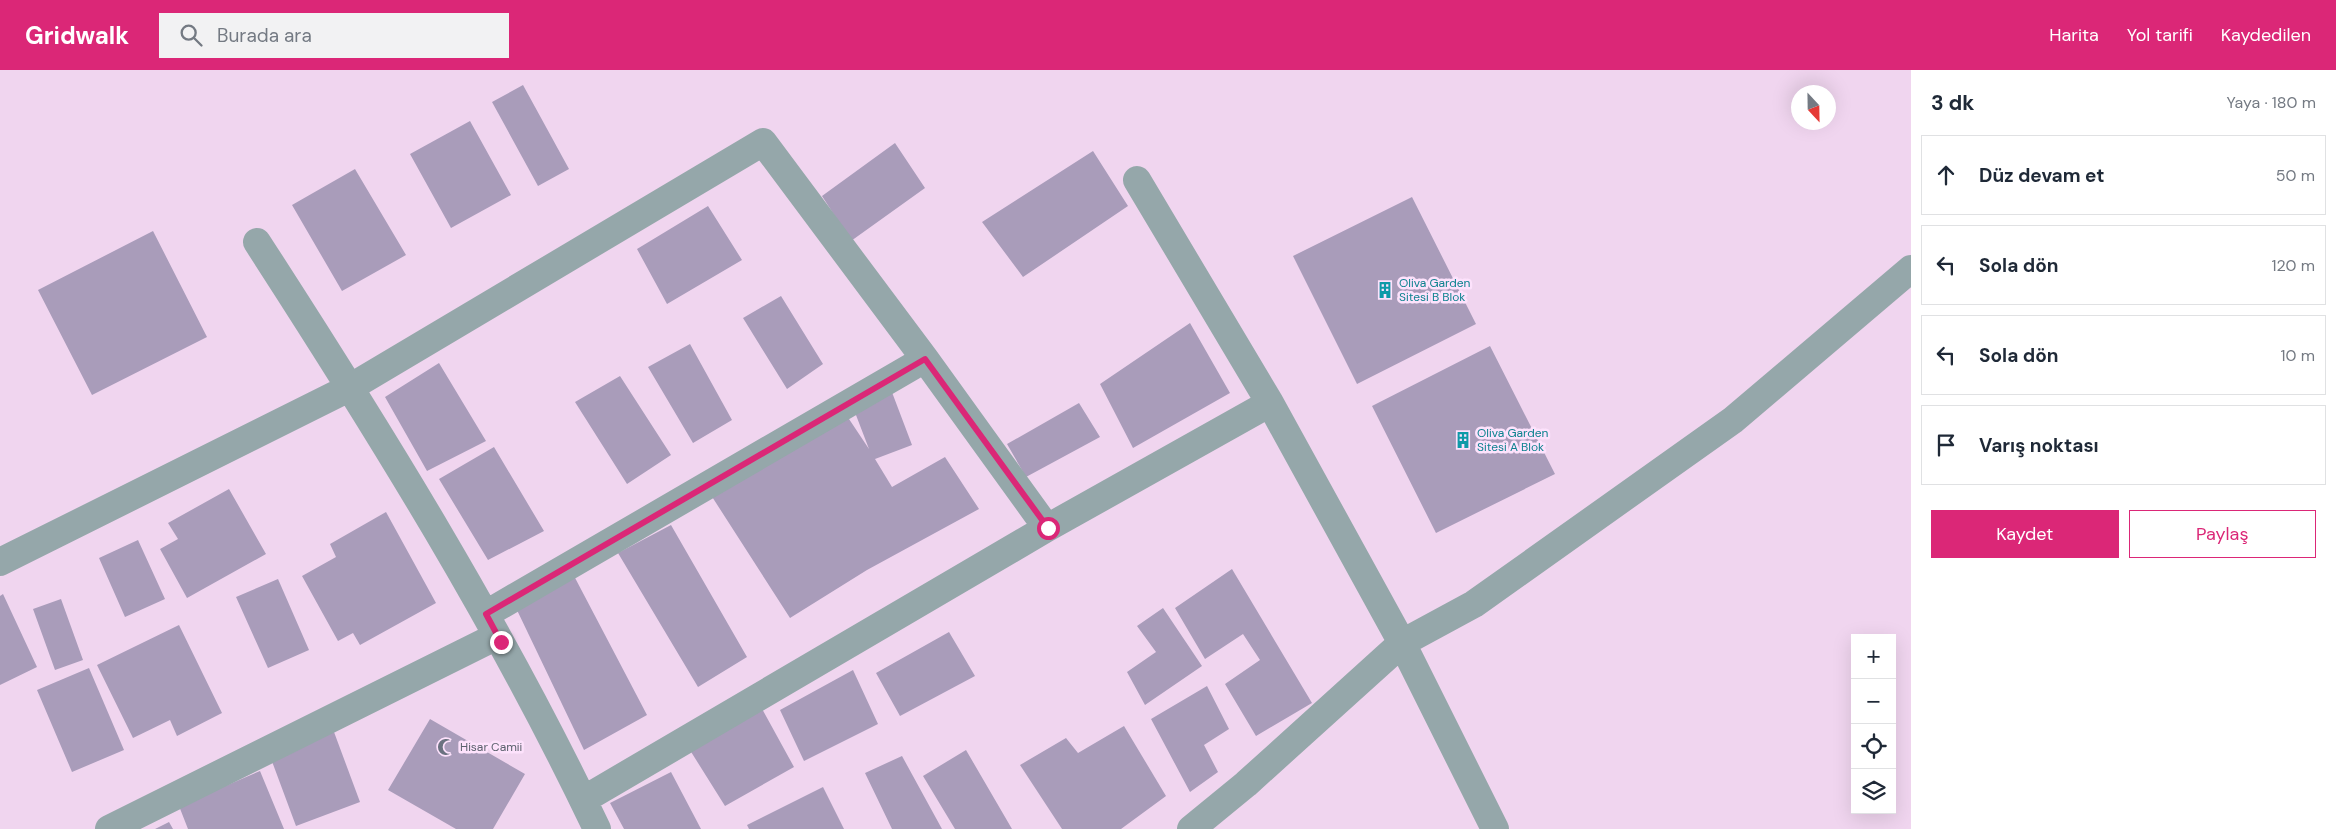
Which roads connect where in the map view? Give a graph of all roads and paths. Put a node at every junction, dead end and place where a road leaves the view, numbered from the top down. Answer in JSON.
{"nodes":[{"id":1,"x":1137,"y":180,"type":"dead end"},
{"id":2,"x":257,"y":242,"type":"dead end"},
{"id":3,"x":1911,"y":269,"type":"edge"},
{"id":4,"x":925,"y":359,"type":"junction"},
{"id":5,"x":351,"y":387,"type":"junction"},
{"id":6,"x":1270,"y":403,"type":"junction"},
{"id":7,"x":1048,"y":528,"type":"junction"},
{"id":8,"x":0,"y":562,"type":"edge"},
{"id":9,"x":492,"y":625,"type":"junction"},
{"id":10,"x":1402,"y":643,"type":"junction"},
{"id":11,"x":583,"y":800,"type":"junction"},
{"id":12,"x":109,"y":829,"type":"edge"},
{"id":13,"x":597,"y":829,"type":"edge"},
{"id":14,"x":1191,"y":829,"type":"edge"},
{"id":15,"x":1494,"y":829,"type":"edge"}],
"edges":[{"from":1,"to":6,"type":"street"},
{"from":2,"to":5,"type":"street"},
{"from":3,"to":10,"type":"street"},
{"from":4,"to":5,"type":"street"},
{"from":4,"to":7,"type":"street"},
{"from":4,"to":9,"type":"street"},
{"from":5,"to":8,"type":"street"},
{"from":5,"to":9,"type":"street"},
{"from":6,"to":7,"type":"street"},
{"from":6,"to":10,"type":"street"},
{"from":7,"to":11,"type":"street"},
{"from":9,"to":11,"type":"street"},
{"from":9,"to":12,"type":"street"},
{"from":10,"to":14,"type":"street"},
{"from":10,"to":15,"type":"street"},
{"from":11,"to":13,"type":"street"}]}
